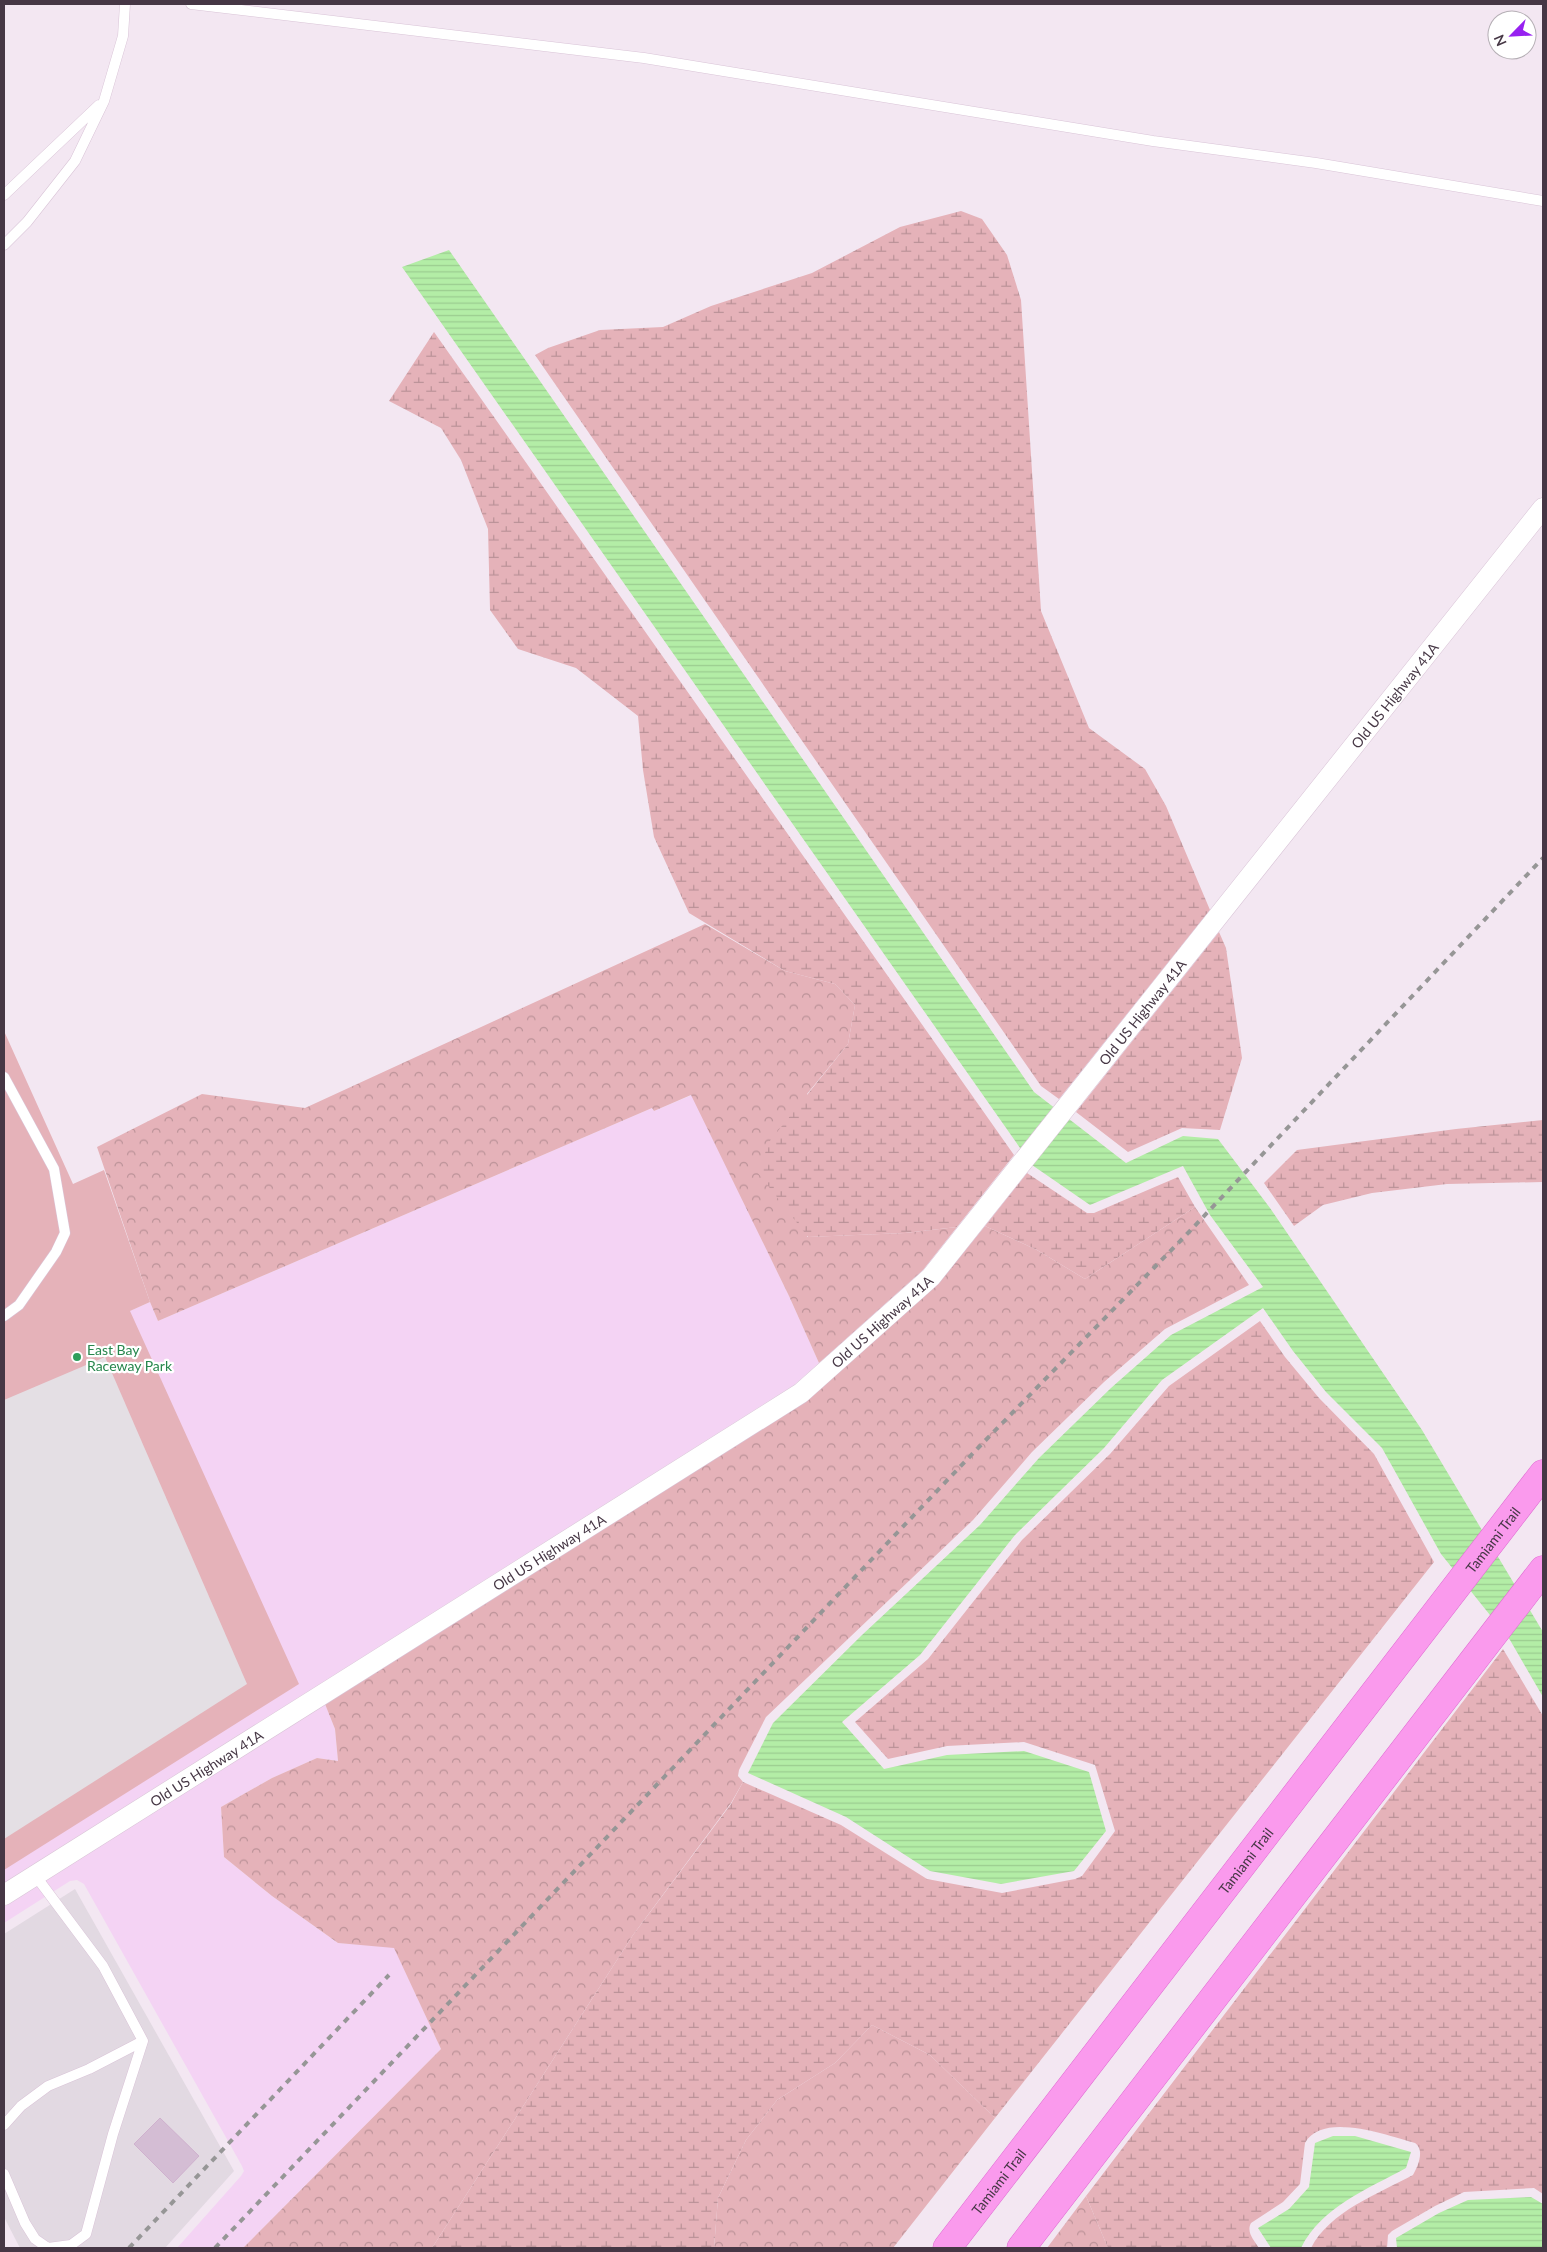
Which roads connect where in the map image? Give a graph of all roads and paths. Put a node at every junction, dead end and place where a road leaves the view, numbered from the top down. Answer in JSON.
{"nodes":[{"id":1,"x":125,"y":4,"type":"edge"},
{"id":2,"x":191,"y":4,"type":"edge"},
{"id":3,"x":104,"y":100,"type":"junction"},
{"id":4,"x":4,"y":195,"type":"edge"},
{"id":5,"x":1543,"y":201,"type":"edge"},
{"id":6,"x":4,"y":245,"type":"edge"},
{"id":7,"x":1543,"y":508,"type":"edge"},
{"id":8,"x":4,"y":1077,"type":"edge"},
{"id":9,"x":4,"y":1316,"type":"edge"},
{"id":10,"x":1543,"y":1474,"type":"edge"},
{"id":11,"x":1543,"y":1570,"type":"edge"},
{"id":12,"x":35,"y":1875,"type":"junction"},
{"id":13,"x":4,"y":1895,"type":"edge"},
{"id":14,"x":143,"y":2040,"type":"junction"},
{"id":15,"x":4,"y":2125,"type":"edge"},
{"id":16,"x":4,"y":2174,"type":"edge"},
{"id":17,"x":947,"y":2248,"type":"edge"},
{"id":18,"x":1021,"y":2248,"type":"edge"}],
"edges":[{"from":1,"to":3,"type":"lane"},
{"from":2,"to":5,"type":"lane"},
{"from":3,"to":4,"type":"lane"},
{"from":3,"to":6,"type":"lane"},
{"from":7,"to":12,"type":"street","name":"Old US Highway 41A"},
{"from":8,"to":9,"type":"lane"},
{"from":10,"to":17,"type":"main road","name":"Tamiami Trail"},
{"from":11,"to":18,"type":"main road"},
{"from":12,"to":13,"type":"street","name":"Old US Highway 41A"},
{"from":12,"to":14,"type":"lane"},
{"from":14,"to":15,"type":"lane"},
{"from":14,"to":16,"type":"lane"}]}
